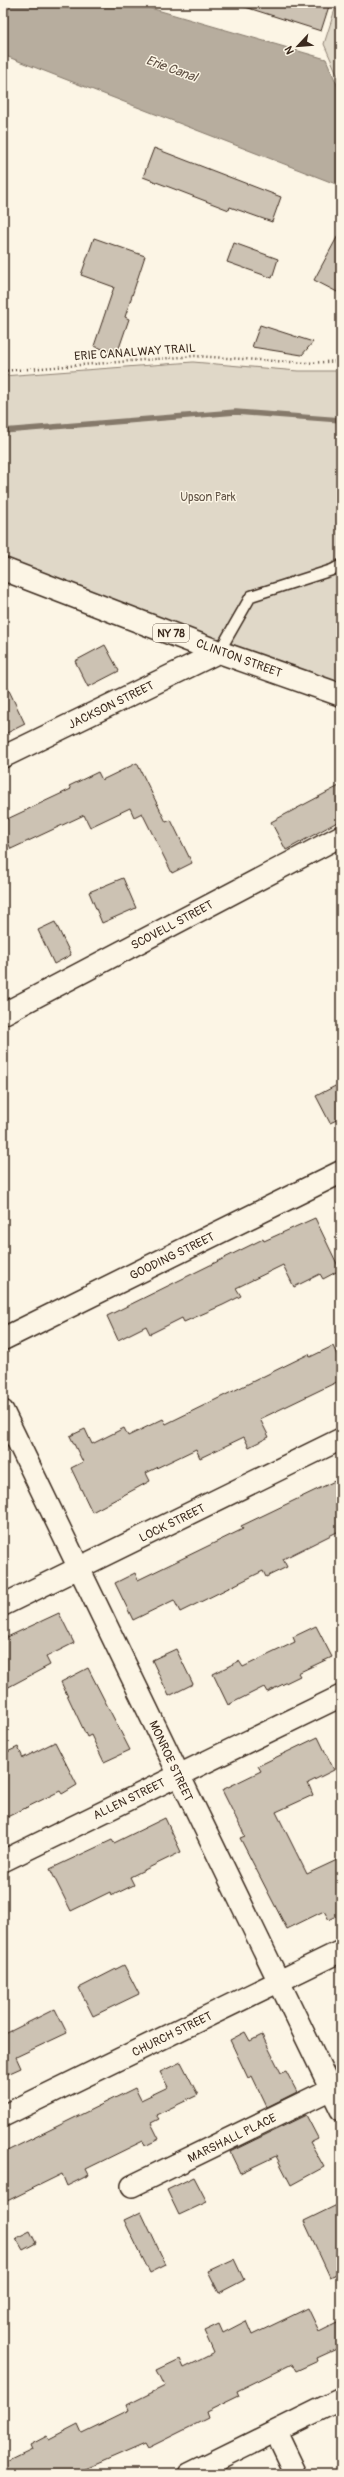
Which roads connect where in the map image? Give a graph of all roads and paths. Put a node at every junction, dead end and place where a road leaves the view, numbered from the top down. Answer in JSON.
{"nodes":[{"id":1,"x":341,"y":361,"type":"edge"},
{"id":2,"x":3,"y":371,"type":"edge"},
{"id":3,"x":341,"y":565,"type":"edge"},
{"id":4,"x":3,"y":569,"type":"edge"},
{"id":5,"x":219,"y":652,"type":"junction"},
{"id":6,"x":341,"y":695,"type":"edge"},
{"id":7,"x":3,"y":757,"type":"edge"},
{"id":8,"x":341,"y":836,"type":"edge"},
{"id":9,"x":3,"y":1014,"type":"edge"},
{"id":10,"x":341,"y":1172,"type":"edge"},
{"id":11,"x":3,"y":1339,"type":"edge"},
{"id":12,"x":3,"y":1411,"type":"edge"},
{"id":13,"x":341,"y":1439,"type":"edge"},
{"id":14,"x":80,"y":1568,"type":"junction"},
{"id":15,"x":3,"y":1605,"type":"edge"},
{"id":16,"x":341,"y":1696,"type":"edge"},
{"id":17,"x":178,"y":1775,"type":"junction"},
{"id":18,"x":3,"y":1861,"type":"edge"},
{"id":19,"x":341,"y":1951,"type":"edge"},
{"id":20,"x":277,"y":1982,"type":"junction"},
{"id":21,"x":331,"y":2089,"type":"junction"},
{"id":22,"x":341,"y":2110,"type":"edge"},
{"id":23,"x":3,"y":2116,"type":"edge"},
{"id":24,"x":132,"y":2186,"type":"dead end"},
{"id":25,"x":341,"y":2399,"type":"edge"},
{"id":26,"x":276,"y":2432,"type":"junction"},
{"id":27,"x":189,"y":2474,"type":"edge"},
{"id":28,"x":296,"y":2474,"type":"edge"}],
"edges":[{"from":1,"to":2,"type":"path","name":"ERIE CANALWAY TRAIL"},
{"from":3,"to":5,"type":"lane"},
{"from":4,"to":5,"type":"street","name":"CLINTON STREET","number":"NY 78"},
{"from":5,"to":6,"type":"street","name":"CLINTON STREET","number":"NY 78"},
{"from":5,"to":7,"type":"street","name":"JACKSON STREET"},
{"from":8,"to":9,"type":"street","name":"SCOVELL STREET"},
{"from":10,"to":11,"type":"street","name":"GOODING STREET"},
{"from":12,"to":14,"type":"street","name":"MONROE STREET"},
{"from":13,"to":14,"type":"street","name":"LOCK STREET"},
{"from":14,"to":15,"type":"street","name":"LOCK STREET"},
{"from":14,"to":17,"type":"street","name":"MONROE STREET"},
{"from":16,"to":17,"type":"street","name":"ALLEN STREET"},
{"from":17,"to":18,"type":"street","name":"ALLEN STREET"},
{"from":17,"to":20,"type":"street","name":"MONROE STREET"},
{"from":19,"to":20,"type":"street","name":"CHURCH STREET"},
{"from":20,"to":21,"type":"street","name":"MONROE STREET"},
{"from":20,"to":23,"type":"street","name":"CHURCH STREET"},
{"from":21,"to":22,"type":"street","name":"MONROE STREET"},
{"from":21,"to":24,"type":"street","name":"MARSHALL PLACE"},
{"from":25,"to":26,"type":"street"},
{"from":26,"to":27,"type":"street"},
{"from":26,"to":28,"type":"street"}]}
